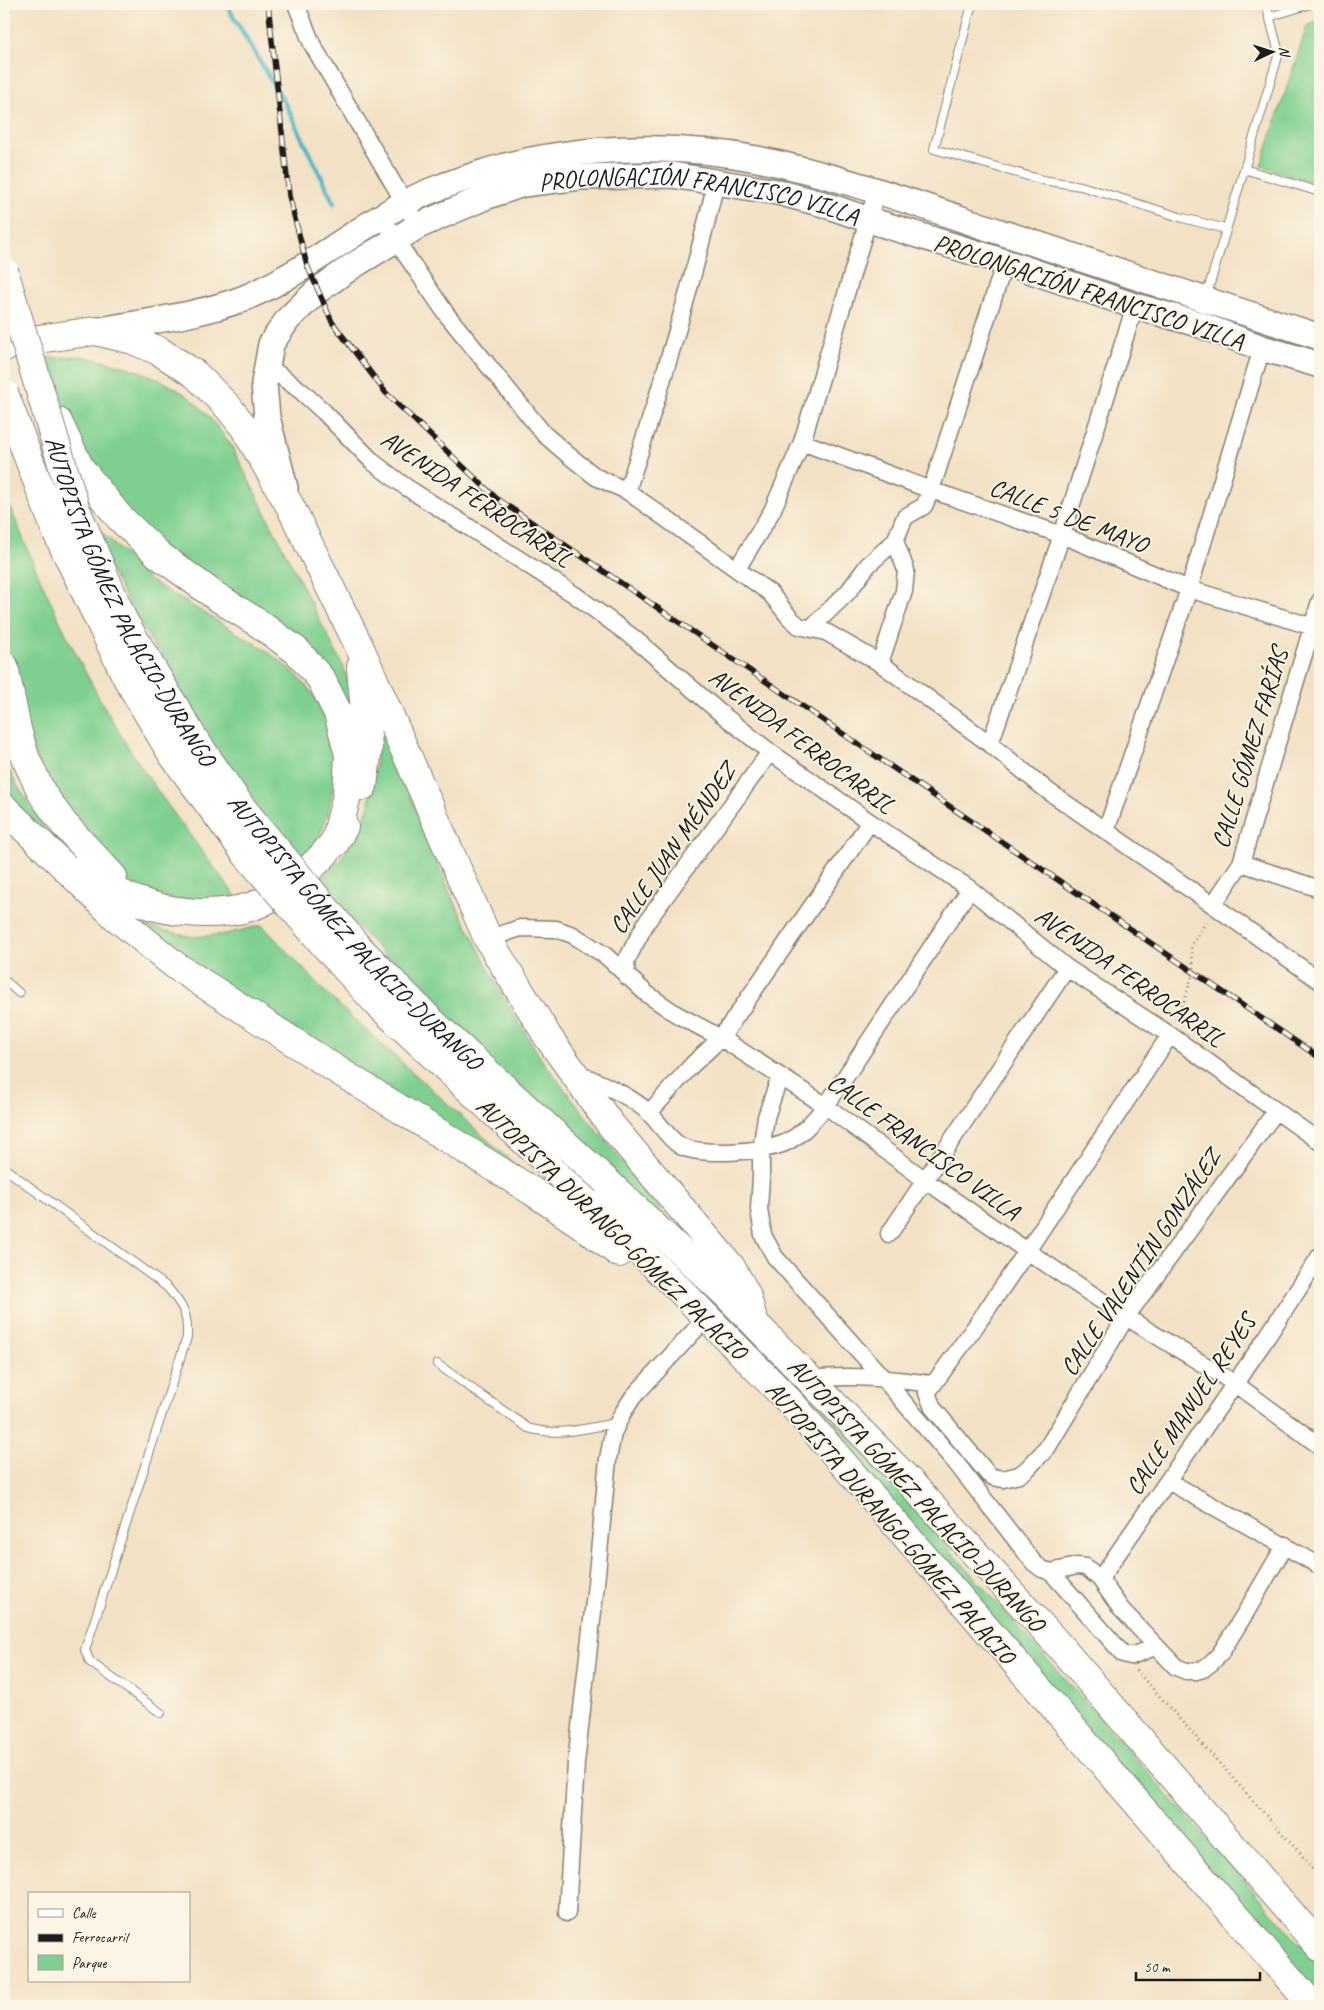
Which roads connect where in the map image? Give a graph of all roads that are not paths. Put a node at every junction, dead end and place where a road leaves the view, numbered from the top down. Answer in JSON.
{"nodes":[{"id":1,"x":296,"y":4,"type":"edge"},
{"id":2,"x":972,"y":4,"type":"edge"},
{"id":3,"x":1266,"y":4,"type":"edge"},
{"id":4,"x":1310,"y":4,"type":"edge"},
{"id":5,"x":1269,"y":17,"type":"junction"},
{"id":6,"x":1244,"y":169,"type":"junction"},
{"id":7,"x":716,"y":182,"type":"junction"},
{"id":8,"x":878,"y":190,"type":"junction"},
{"id":9,"x":1320,"y":192,"type":"edge"},
{"id":10,"x":404,"y":203,"type":"junction"},
{"id":11,"x":379,"y":220,"type":"junction"},
{"id":12,"x":869,"y":220,"type":"junction"},
{"id":13,"x":418,"y":226,"type":"junction"},
{"id":14,"x":1226,"y":229,"type":"junction"},
{"id":15,"x":391,"y":242,"type":"junction"},
{"id":16,"x":1005,"y":262,"type":"junction"},
{"id":17,"x":4,"y":271,"type":"edge"},
{"id":18,"x":1135,"y":306,"type":"junction"},
{"id":19,"x":1201,"y":312,"type":"junction"},
{"id":20,"x":95,"y":330,"type":"junction"},
{"id":21,"x":1320,"y":337,"type":"edge"},
{"id":22,"x":4,"y":347,"type":"edge"},
{"id":23,"x":1262,"y":348,"type":"junction"},
{"id":24,"x":266,"y":365,"type":"junction"},
{"id":25,"x":1320,"y":365,"type":"edge"},
{"id":26,"x":36,"y":376,"type":"junction"},
{"id":27,"x":4,"y":393,"type":"edge"},
{"id":28,"x":802,"y":442,"type":"junction"},
{"id":29,"x":931,"y":490,"type":"junction"},
{"id":30,"x":627,"y":491,"type":"junction"},
{"id":31,"x":290,"y":506,"type":"junction"},
{"id":32,"x":1062,"y":535,"type":"junction"},
{"id":33,"x":894,"y":542,"type":"junction"},
{"id":34,"x":737,"y":569,"type":"junction"},
{"id":35,"x":1189,"y":589,"type":"junction"},
{"id":36,"x":1320,"y":601,"type":"edge"},
{"id":37,"x":811,"y":628,"type":"junction"},
{"id":38,"x":1316,"y":628,"type":"edge"},
{"id":39,"x":359,"y":646,"type":"junction"},
{"id":40,"x":880,"y":663,"type":"junction"},
{"id":41,"x":4,"y":666,"type":"edge"},
{"id":42,"x":990,"y":744,"type":"junction"},
{"id":43,"x":770,"y":752,"type":"junction"},
{"id":44,"x":10,"y":814,"type":"edge"},
{"id":45,"x":870,"y":822,"type":"junction"},
{"id":46,"x":1106,"y":831,"type":"junction"},
{"id":47,"x":335,"y":843,"type":"junction"},
{"id":48,"x":1241,"y":863,"type":"junction"},
{"id":49,"x":970,"y":889,"type":"junction"},
{"id":50,"x":1320,"y":889,"type":"edge"},
{"id":51,"x":137,"y":901,"type":"junction"},
{"id":52,"x":1212,"y":909,"type":"junction"},
{"id":53,"x":488,"y":939,"type":"junction"},
{"id":54,"x":1067,"y":968,"type":"junction"},
{"id":55,"x":627,"y":977,"type":"junction"},
{"id":56,"x":4,"y":980,"type":"edge"},
{"id":57,"x":1320,"y":981,"type":"edge"},
{"id":58,"x":19,"y":994,"type":"dead end"},
{"id":59,"x":1170,"y":1035,"type":"junction"},
{"id":60,"x":721,"y":1038,"type":"junction"},
{"id":61,"x":571,"y":1070,"type":"junction"},
{"id":62,"x":780,"y":1076,"type":"junction"},
{"id":63,"x":826,"y":1106,"type":"junction"},
{"id":64,"x":1276,"y":1111,"type":"junction"},
{"id":65,"x":649,"y":1113,"type":"junction"},
{"id":66,"x":1320,"y":1142,"type":"edge"},
{"id":67,"x":761,"y":1150,"type":"junction"},
{"id":68,"x":4,"y":1168,"type":"edge"},
{"id":69,"x":925,"y":1180,"type":"junction"},
{"id":70,"x":890,"y":1234,"type":"dead end"},
{"id":71,"x":1027,"y":1251,"type":"junction"},
{"id":72,"x":1320,"y":1256,"type":"edge"},
{"id":73,"x":678,"y":1288,"type":"junction"},
{"id":74,"x":707,"y":1317,"type":"junction"},
{"id":75,"x":1126,"y":1317,"type":"junction"},
{"id":76,"x":754,"y":1322,"type":"junction"},
{"id":77,"x":437,"y":1364,"type":"dead end"},
{"id":78,"x":883,"y":1378,"type":"junction"},
{"id":79,"x":811,"y":1379,"type":"junction"},
{"id":80,"x":1234,"y":1383,"type":"junction"},
{"id":81,"x":930,"y":1389,"type":"junction"},
{"id":82,"x":618,"y":1422,"type":"junction"},
{"id":83,"x":1320,"y":1446,"type":"edge"},
{"id":84,"x":998,"y":1478,"type":"junction"},
{"id":85,"x":1168,"y":1481,"type":"junction"},
{"id":86,"x":973,"y":1487,"type":"junction"},
{"id":87,"x":1285,"y":1545,"type":"junction"},
{"id":88,"x":1320,"y":1566,"type":"edge"},
{"id":89,"x":1051,"y":1572,"type":"junction"},
{"id":90,"x":1100,"y":1579,"type":"junction"},
{"id":91,"x":1155,"y":1647,"type":"junction"},
{"id":92,"x":161,"y":1713,"type":"dead end"},
{"id":93,"x":567,"y":1913,"type":"dead end"},
{"id":94,"x":1320,"y":1946,"type":"edge"},
{"id":95,"x":1313,"y":2006,"type":"edge"}],
"edges":[{"from":1,"to":10,"type":"street"},
{"from":2,"to":14,"type":"lane"},
{"from":3,"to":5,"type":"lane"},
{"from":4,"to":5,"type":"lane"},
{"from":5,"to":6,"type":"lane"},
{"from":6,"to":9,"type":"lane"},
{"from":6,"to":14,"type":"lane"},
{"from":7,"to":12,"type":"main road","name":"PROLONGACIÓN FRANCISCO VILLA"},
{"from":7,"to":13,"type":"main road","name":"PROLONGACIÓN FRANCISCO VILLA"},
{"from":7,"to":30,"type":"street"},
{"from":8,"to":10,"type":"main road","name":"PROLONGACIÓN FRANCISCO VILLA"},
{"from":8,"to":12,"type":"street"},
{"from":8,"to":19,"type":"main road","name":"PROLONGACIÓN FRANCISCO VILLA"},
{"from":10,"to":11,"type":"main road","name":"PROLONGACIÓN FRANCISCO VILLA"},
{"from":10,"to":13,"type":"street"},
{"from":11,"to":15,"type":"street"},
{"from":11,"to":20,"type":"main road","name":"PROLONGACIÓN FRANCISCO VILLA"},
{"from":12,"to":16,"type":"main road","name":"PROLONGACIÓN FRANCISCO VILLA"},
{"from":12,"to":28,"type":"street"},
{"from":13,"to":15,"type":"main road","name":"PROLONGACIÓN FRANCISCO VILLA"},
{"from":14,"to":19,"type":"lane"},
{"from":15,"to":24,"type":"main road","name":"PROLONGACIÓN FRANCISCO VILLA"},
{"from":15,"to":30,"type":"street"},
{"from":16,"to":18,"type":"main road","name":"PROLONGACIÓN FRANCISCO VILLA"},
{"from":16,"to":29,"type":"street"},
{"from":17,"to":26,"type":"highway","bridge":true},
{"from":18,"to":19,"type":"main road","name":"PROLONGACIÓN FRANCISCO VILLA"},
{"from":18,"to":32,"type":"street"},
{"from":19,"to":21,"type":"main road","name":"PROLONGACIÓN FRANCISCO VILLA"},
{"from":19,"to":23,"type":"main road","name":"PROLONGACIÓN FRANCISCO VILLA"},
{"from":20,"to":22,"type":"highway"},
{"from":20,"to":31,"type":"highway"},
{"from":23,"to":25,"type":"main road","name":"PROLONGACIÓN FRANCISCO VILLA"},
{"from":23,"to":35,"type":"street"},
{"from":24,"to":31,"type":"main road","name":"PROLONGACIÓN FRANCISCO VILLA"},
{"from":24,"to":43,"type":"street","name":"AVENIDA FERROCARRIL"},
{"from":26,"to":47,"type":"highway","bridge":true},
{"from":26,"to":76,"type":"highway","name":"AUTOPISTA GÓMEZ PALACIO-DURANGO","bridge":true},
{"from":27,"to":73,"type":"highway","name":"AUTOPISTA DURANGO-GÓMEZ PALACIO","bridge":true},
{"from":28,"to":29,"type":"street","name":"CALLE 5 DE MAYO"},
{"from":28,"to":34,"type":"street"},
{"from":29,"to":32,"type":"street","name":"CALLE 5 DE MAYO"},
{"from":29,"to":33,"type":"street"},
{"from":30,"to":34,"type":"street"},
{"from":31,"to":39,"type":"highway"},
{"from":32,"to":35,"type":"street","name":"CALLE 5 DE MAYO"},
{"from":32,"to":42,"type":"street"},
{"from":33,"to":37,"type":"street"},
{"from":33,"to":40,"type":"street"},
{"from":34,"to":37,"type":"street"},
{"from":35,"to":38,"type":"street","name":"CALLE 5 DE MAYO"},
{"from":35,"to":46,"type":"street"},
{"from":36,"to":38,"type":"street","name":"CALLE GÓMEZ FARÍAS"},
{"from":37,"to":40,"type":"street"},
{"from":38,"to":48,"type":"street","name":"CALLE GÓMEZ FARÍAS"},
{"from":39,"to":47,"type":"highway"},
{"from":39,"to":53,"type":"highway"},
{"from":40,"to":42,"type":"street"},
{"from":41,"to":51,"type":"highway"},
{"from":42,"to":46,"type":"street"},
{"from":43,"to":45,"type":"street","name":"AVENIDA FERROCARRIL"},
{"from":43,"to":55,"type":"street","name":"CALLE JUAN MÉNDEZ"},
{"from":44,"to":51,"type":"highway"},
{"from":44,"to":73,"type":"highway"},
{"from":45,"to":49,"type":"street","name":"AVENIDA FERROCARRIL"},
{"from":45,"to":60,"type":"street"},
{"from":46,"to":52,"type":"street"},
{"from":47,"to":51,"type":"highway"},
{"from":48,"to":50,"type":"street"},
{"from":48,"to":52,"type":"street","name":"CALLE GÓMEZ FARÍAS"},
{"from":49,"to":54,"type":"street","name":"AVENIDA FERROCARRIL"},
{"from":49,"to":63,"type":"street"},
{"from":52,"to":57,"type":"street"},
{"from":53,"to":55,"type":"street","name":"CALLE FRANCISCO VILLA"},
{"from":53,"to":61,"type":"highway"},
{"from":54,"to":59,"type":"street","name":"AVENIDA FERROCARRIL"},
{"from":54,"to":69,"type":"street"},
{"from":55,"to":60,"type":"street","name":"CALLE FRANCISCO VILLA"},
{"from":56,"to":58,"type":"lane"},
{"from":59,"to":64,"type":"street","name":"AVENIDA FERROCARRIL"},
{"from":59,"to":71,"type":"street"},
{"from":60,"to":62,"type":"street","name":"CALLE FRANCISCO VILLA"},
{"from":60,"to":65,"type":"street"},
{"from":61,"to":65,"type":"street"},
{"from":61,"to":76,"type":"highway"},
{"from":62,"to":63,"type":"street","name":"CALLE FRANCISCO VILLA"},
{"from":62,"to":67,"type":"street"},
{"from":63,"to":67,"type":"street"},
{"from":63,"to":69,"type":"street","name":"CALLE FRANCISCO VILLA"},
{"from":64,"to":66,"type":"street","name":"AVENIDA FERROCARRIL"},
{"from":64,"to":75,"type":"street","name":"CALLE VALENTÍN GONZÁLEZ"},
{"from":65,"to":67,"type":"street"},
{"from":67,"to":78,"type":"street"},
{"from":68,"to":92,"type":"lane"},
{"from":69,"to":70,"type":"street"},
{"from":69,"to":71,"type":"street","name":"CALLE FRANCISCO VILLA"},
{"from":71,"to":75,"type":"street","name":"CALLE FRANCISCO VILLA"},
{"from":71,"to":81,"type":"street"},
{"from":72,"to":80,"type":"street","name":"CALLE MANUEL REYES"},
{"from":73,"to":74,"type":"highway","name":"AUTOPISTA DURANGO-GÓMEZ PALACIO"},
{"from":74,"to":82,"type":"street"},
{"from":74,"to":95,"type":"highway","name":"AUTOPISTA DURANGO-GÓMEZ PALACIO"},
{"from":75,"to":80,"type":"street","name":"CALLE FRANCISCO VILLA"},
{"from":75,"to":84,"type":"street","name":"CALLE VALENTÍN GONZÁLEZ"},
{"from":76,"to":79,"type":"highway","name":"AUTOPISTA GÓMEZ PALACIO-DURANGO"},
{"from":77,"to":82,"type":"lane"},
{"from":78,"to":79,"type":"street"},
{"from":78,"to":81,"type":"street"},
{"from":78,"to":86,"type":"street"},
{"from":79,"to":94,"type":"highway","name":"AUTOPISTA GÓMEZ PALACIO-DURANGO"},
{"from":80,"to":83,"type":"street","name":"CALLE FRANCISCO VILLA"},
{"from":80,"to":85,"type":"street","name":"CALLE MANUEL REYES"},
{"from":81,"to":84,"type":"street"},
{"from":82,"to":93,"type":"street"},
{"from":84,"to":86,"type":"street","name":"CALLE VALENTÍN GONZÁLEZ"},
{"from":85,"to":87,"type":"street"},
{"from":85,"to":90,"type":"street","name":"CALLE MANUEL REYES"},
{"from":86,"to":89,"type":"street"},
{"from":87,"to":88,"type":"street"},
{"from":87,"to":91,"type":"street"},
{"from":89,"to":90,"type":"street"},
{"from":89,"to":91,"type":"street"},
{"from":90,"to":91,"type":"street"}]}
